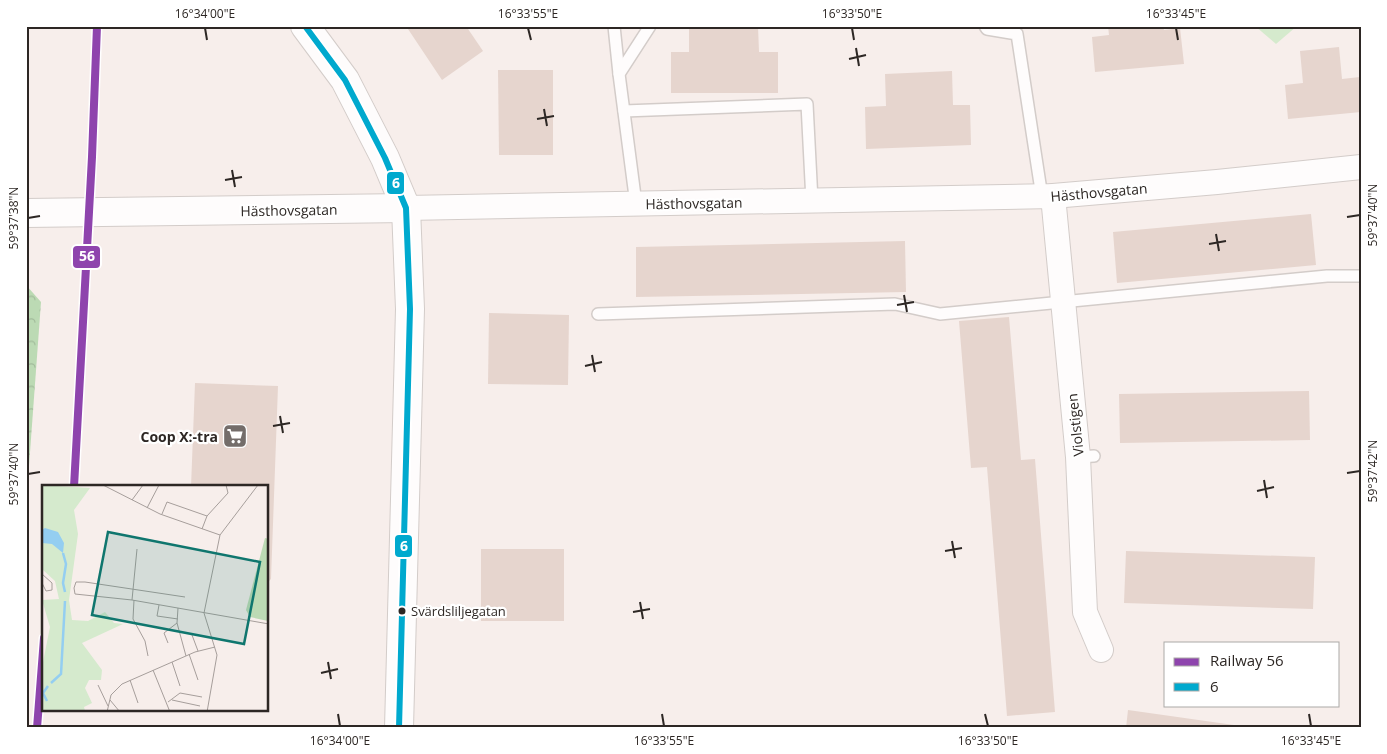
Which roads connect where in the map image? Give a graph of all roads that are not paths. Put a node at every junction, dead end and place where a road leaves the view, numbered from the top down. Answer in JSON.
{"nodes":[{"id":1,"x":306,"y":26,"type":"edge"},
{"id":2,"x":614,"y":26,"type":"edge"},
{"id":3,"x":650,"y":26,"type":"edge"},
{"id":4,"x":985,"y":26,"type":"edge"},
{"id":5,"x":619,"y":74,"type":"junction"},
{"id":6,"x":624,"y":111,"type":"junction"},
{"id":7,"x":1361,"y":167,"type":"edge"},
{"id":8,"x":1048,"y":197,"type":"junction"},
{"id":9,"x":812,"y":201,"type":"junction"},
{"id":10,"x":636,"y":204,"type":"junction"},
{"id":11,"x":406,"y":208,"type":"junction"},
{"id":12,"x":26,"y":213,"type":"edge"},
{"id":13,"x":1361,"y":276,"type":"edge"},
{"id":14,"x":1062,"y":301,"type":"junction"},
{"id":15,"x":598,"y":314,"type":"dead end"},
{"id":16,"x":1101,"y":650,"type":"dead end"},
{"id":17,"x":399,"y":728,"type":"edge"}],
"edges":[{"from":1,"to":11,"type":"street"},
{"from":2,"to":5,"type":"lane"},
{"from":3,"to":5,"type":"lane"},
{"from":4,"to":8,"type":"lane"},
{"from":5,"to":6,"type":"lane"},
{"from":6,"to":9,"type":"lane"},
{"from":6,"to":10,"type":"lane"},
{"from":7,"to":8,"type":"street","name":"Hästhovsgatan"},
{"from":8,"to":9,"type":"street","name":"Hästhovsgatan"},
{"from":8,"to":14,"type":"street","name":"Violstigen"},
{"from":9,"to":10,"type":"street","name":"Hästhovsgatan"},
{"from":10,"to":11,"type":"street","name":"Hästhovsgatan"},
{"from":11,"to":12,"type":"street","name":"Hästhovsgatan"},
{"from":11,"to":17,"type":"street"},
{"from":13,"to":14,"type":"lane"},
{"from":14,"to":15,"type":"lane"},
{"from":14,"to":16,"type":"street","name":"Violstigen"}]}
